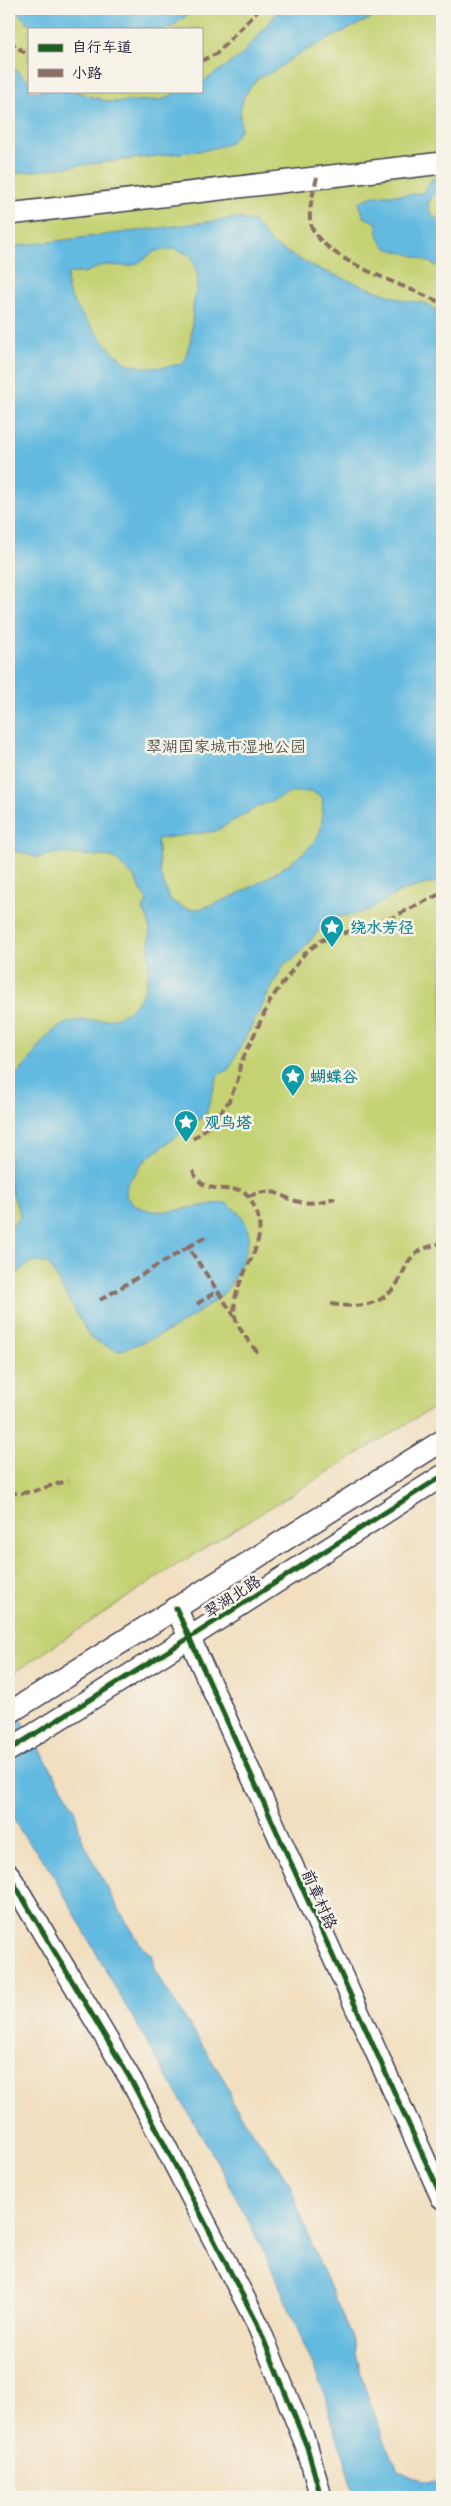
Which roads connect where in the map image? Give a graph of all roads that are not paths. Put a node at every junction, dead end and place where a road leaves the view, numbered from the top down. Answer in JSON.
{"nodes":[{"id":1,"x":442,"y":163,"type":"edge"},
{"id":2,"x":9,"y":214,"type":"edge"},
{"id":3,"x":442,"y":1441,"type":"edge"},
{"id":4,"x":442,"y":1476,"type":"edge"},
{"id":5,"x":176,"y":1608,"type":"junction"},
{"id":6,"x":189,"y":1638,"type":"junction"},
{"id":7,"x":9,"y":1714,"type":"edge"},
{"id":8,"x":9,"y":1750,"type":"edge"},
{"id":9,"x":9,"y":1875,"type":"edge"},
{"id":10,"x":442,"y":2198,"type":"edge"},
{"id":11,"x":321,"y":2497,"type":"edge"}],
"edges":[{"from":1,"to":2,"type":"street"},
{"from":3,"to":5,"type":"street","name":"翠湖北路"},
{"from":4,"to":6,"type":"street","name":"翠湖北路"},
{"from":5,"to":6,"type":"street","name":"前章村路"},
{"from":5,"to":7,"type":"street","name":"翠湖北路"},
{"from":6,"to":8,"type":"street","name":"翠湖北路"},
{"from":6,"to":10,"type":"street","name":"前章村路"},
{"from":9,"to":11,"type":"street"}]}
